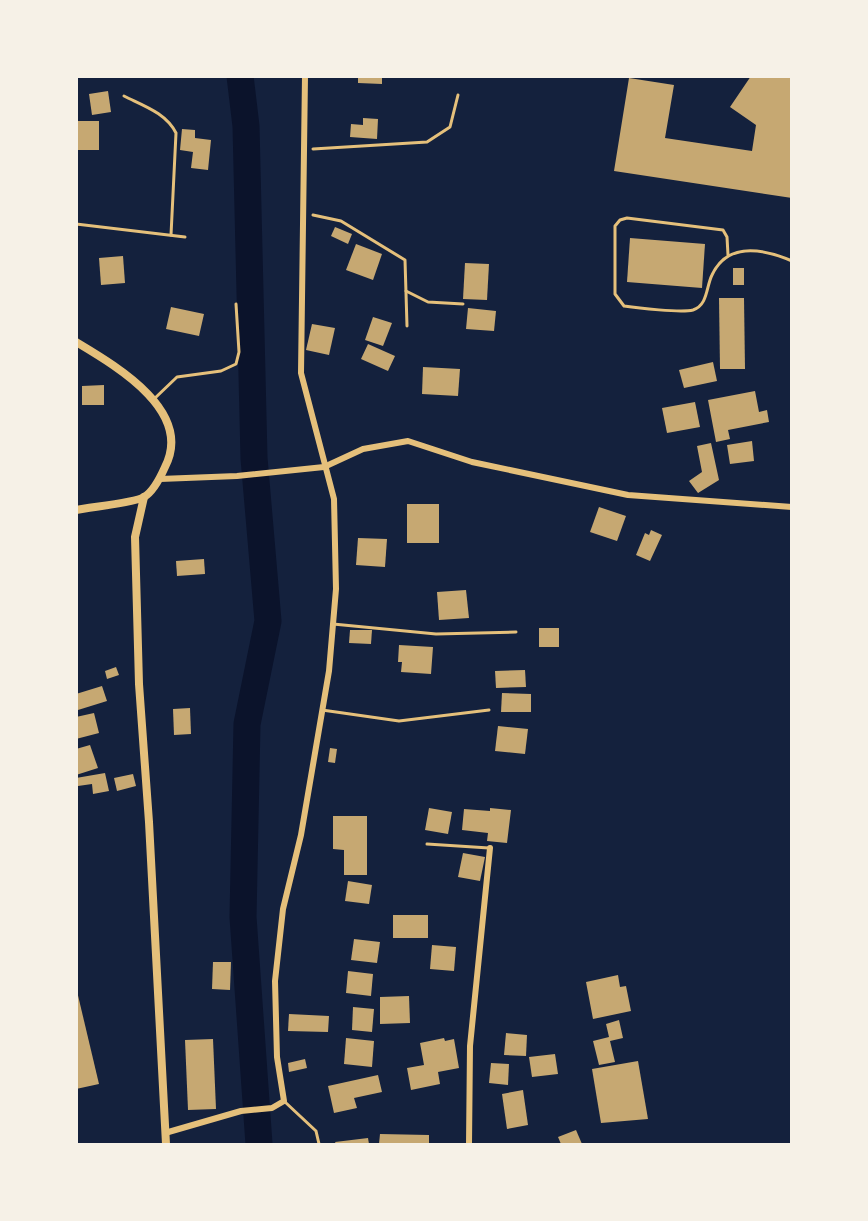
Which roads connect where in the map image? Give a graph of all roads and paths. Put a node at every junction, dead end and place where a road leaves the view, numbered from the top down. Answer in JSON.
{"nodes":[{"id":1,"x":305,"y":76,"type":"edge"},
{"id":2,"x":458,"y":95,"type":"dead end"},
{"id":3,"x":124,"y":96,"type":"dead end"},
{"id":4,"x":302,"y":150,"type":"junction"},
{"id":5,"x":303,"y":213,"type":"junction"},
{"id":6,"x":76,"y":224,"type":"edge"},
{"id":7,"x":171,"y":236,"type":"junction"},
{"id":8,"x":185,"y":237,"type":"dead end"},
{"id":9,"x":728,"y":255,"type":"junction"},
{"id":10,"x":792,"y":261,"type":"edge"},
{"id":11,"x":406,"y":291,"type":"junction"},
{"id":12,"x":236,"y":304,"type":"dead end"},
{"id":13,"x":463,"y":304,"type":"dead end"},
{"id":14,"x":407,"y":326,"type":"dead end"},
{"id":15,"x":76,"y":342,"type":"edge"},
{"id":16,"x":154,"y":399,"type":"junction"},
{"id":17,"x":324,"y":467,"type":"junction"},
{"id":18,"x":159,"y":479,"type":"junction"},
{"id":19,"x":144,"y":497,"type":"junction"},
{"id":20,"x":792,"y":507,"type":"edge"},
{"id":21,"x":76,"y":510,"type":"edge"},
{"id":22,"x":333,"y":624,"type":"junction"},
{"id":23,"x":516,"y":632,"type":"dead end"},
{"id":24,"x":322,"y":710,"type":"junction"},
{"id":25,"x":489,"y":710,"type":"dead end"},
{"id":26,"x":427,"y":844,"type":"dead end"},
{"id":27,"x":490,"y":848,"type":"joint"},
{"id":28,"x":284,"y":1101,"type":"junction"},
{"id":29,"x":165,"y":1133,"type":"junction"},
{"id":30,"x":166,"y":1144,"type":"edge"},
{"id":31,"x":319,"y":1144,"type":"edge"},
{"id":32,"x":469,"y":1144,"type":"edge"}],
"edges":[{"from":1,"to":4,"type":"street"},
{"from":2,"to":4,"type":"path"},
{"from":3,"to":7,"type":"lane"},
{"from":4,"to":5,"type":"street"},
{"from":5,"to":11,"type":"path"},
{"from":5,"to":17,"type":"street"},
{"from":6,"to":7,"type":"lane"},
{"from":7,"to":8,"type":"lane"},
{"from":9,"to":9,"type":"lane"},
{"from":9,"to":10,"type":"lane"},
{"from":11,"to":13,"type":"path"},
{"from":11,"to":14,"type":"path"},
{"from":12,"to":16,"type":"lane"},
{"from":15,"to":16,"type":"street"},
{"from":16,"to":18,"type":"street"},
{"from":17,"to":18,"type":"street"},
{"from":17,"to":20,"type":"street"},
{"from":17,"to":22,"type":"street"},
{"from":18,"to":19,"type":"street"},
{"from":19,"to":21,"type":"street"},
{"from":19,"to":29,"type":"street"},
{"from":22,"to":23,"type":"lane"},
{"from":22,"to":24,"type":"street"},
{"from":24,"to":25,"type":"lane"},
{"from":24,"to":28,"type":"street"},
{"from":26,"to":27,"type":"lane"},
{"from":27,"to":32,"type":"street"},
{"from":28,"to":29,"type":"street"},
{"from":28,"to":31,"type":"lane"},
{"from":29,"to":30,"type":"street"}]}
